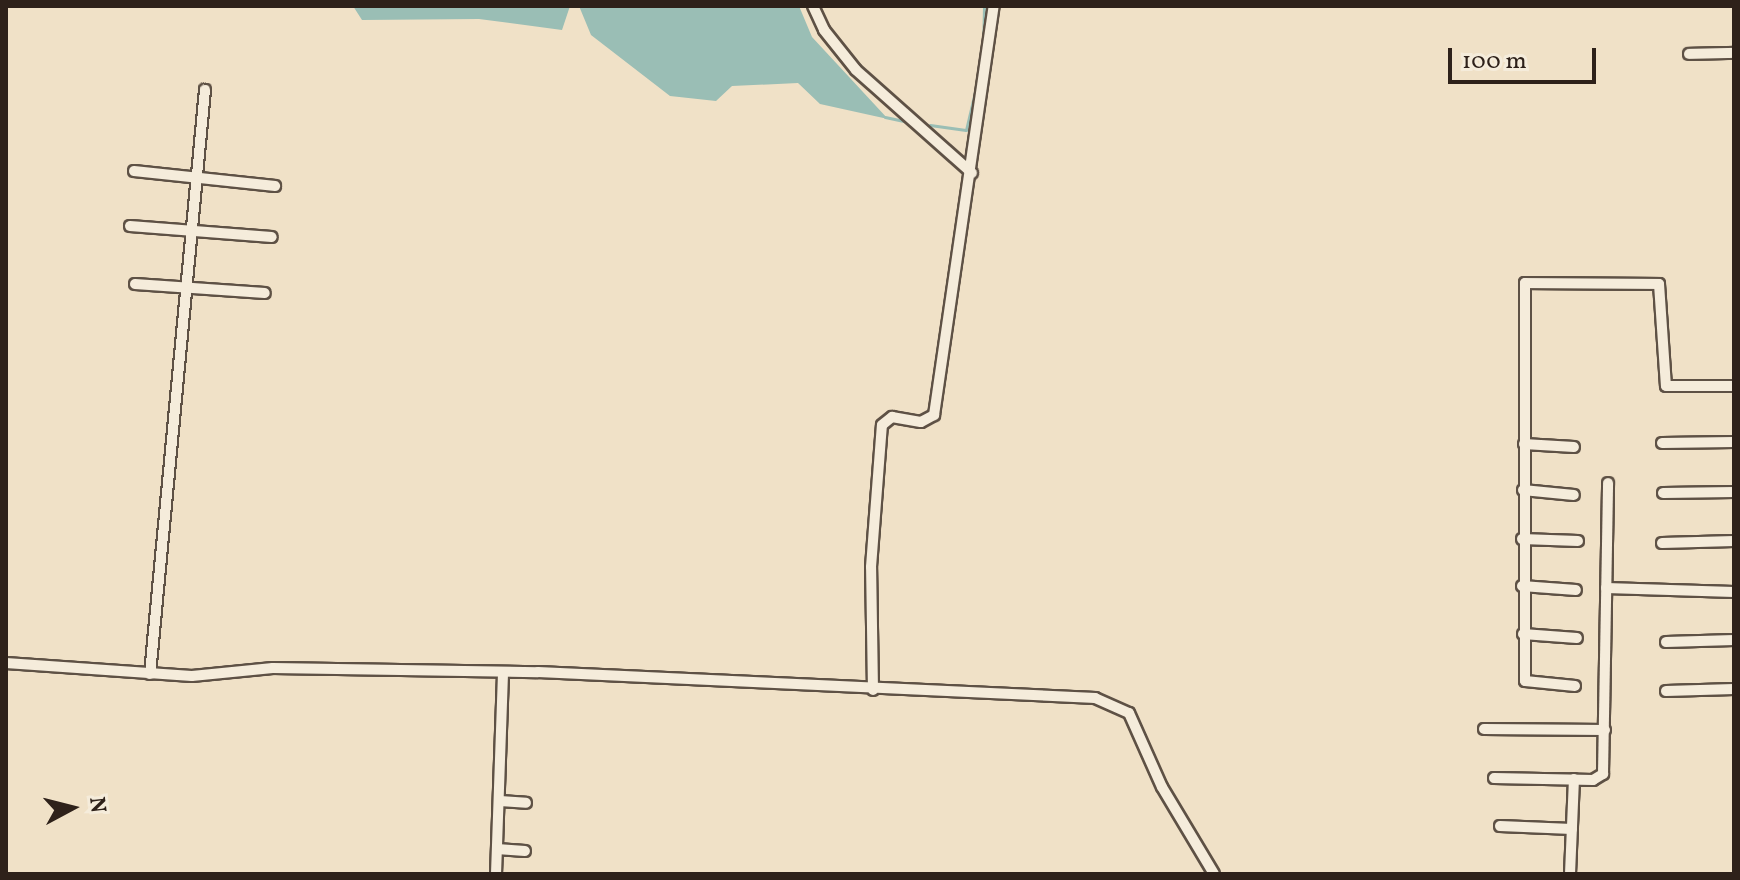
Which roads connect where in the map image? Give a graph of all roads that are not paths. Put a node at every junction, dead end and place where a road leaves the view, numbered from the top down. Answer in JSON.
{"nodes":[{"id":1,"x":813,"y":6,"type":"edge"},
{"id":2,"x":994,"y":6,"type":"edge"},
{"id":3,"x":1734,"y":53,"type":"edge"},
{"id":4,"x":1689,"y":54,"type":"dead end"},
{"id":5,"x":205,"y":90,"type":"dead end"},
{"id":6,"x":134,"y":171,"type":"dead end"},
{"id":7,"x":972,"y":173,"type":"junction"},
{"id":8,"x":197,"y":178,"type":"junction"},
{"id":9,"x":275,"y":186,"type":"dead end"},
{"id":10,"x":130,"y":226,"type":"dead end"},
{"id":11,"x":192,"y":231,"type":"junction"},
{"id":12,"x":272,"y":237,"type":"dead end"},
{"id":13,"x":135,"y":284,"type":"dead end"},
{"id":14,"x":187,"y":288,"type":"junction"},
{"id":15,"x":265,"y":293,"type":"dead end"},
{"id":16,"x":1734,"y":386,"type":"edge"},
{"id":17,"x":1734,"y":442,"type":"edge"},
{"id":18,"x":1662,"y":443,"type":"dead end"},
{"id":19,"x":1524,"y":444,"type":"junction"},
{"id":20,"x":1574,"y":447,"type":"dead end"},
{"id":21,"x":1608,"y":483,"type":"dead end"},
{"id":22,"x":1523,"y":490,"type":"junction"},
{"id":23,"x":1734,"y":492,"type":"edge"},
{"id":24,"x":1663,"y":493,"type":"dead end"},
{"id":25,"x":1574,"y":495,"type":"dead end"},
{"id":26,"x":1522,"y":539,"type":"junction"},
{"id":27,"x":1578,"y":541,"type":"dead end"},
{"id":28,"x":1734,"y":541,"type":"edge"},
{"id":29,"x":1662,"y":543,"type":"dead end"},
{"id":30,"x":1522,"y":586,"type":"junction"},
{"id":31,"x":1606,"y":588,"type":"junction"},
{"id":32,"x":1576,"y":590,"type":"dead end"},
{"id":33,"x":1734,"y":592,"type":"edge"},
{"id":34,"x":1523,"y":634,"type":"junction"},
{"id":35,"x":1577,"y":638,"type":"dead end"},
{"id":36,"x":1734,"y":640,"type":"edge"},
{"id":37,"x":1666,"y":642,"type":"dead end"},
{"id":38,"x":6,"y":663,"type":"edge"},
{"id":39,"x":503,"y":672,"type":"junction"},
{"id":40,"x":150,"y":674,"type":"junction"},
{"id":41,"x":1575,"y":686,"type":"dead end"},
{"id":42,"x":1734,"y":689,"type":"edge"},
{"id":43,"x":873,"y":690,"type":"junction"},
{"id":44,"x":1666,"y":691,"type":"dead end"},
{"id":45,"x":1484,"y":729,"type":"dead end"},
{"id":46,"x":1605,"y":730,"type":"junction"},
{"id":47,"x":1494,"y":778,"type":"dead end"},
{"id":48,"x":1574,"y":779,"type":"junction"},
{"id":49,"x":500,"y":801,"type":"junction"},
{"id":50,"x":526,"y":803,"type":"dead end"},
{"id":51,"x":1500,"y":826,"type":"dead end"},
{"id":52,"x":1572,"y":829,"type":"junction"},
{"id":53,"x":497,"y":849,"type":"junction"},
{"id":54,"x":525,"y":851,"type":"dead end"},
{"id":55,"x":496,"y":874,"type":"edge"},
{"id":56,"x":1214,"y":874,"type":"edge"},
{"id":57,"x":1570,"y":874,"type":"edge"}],
"edges":[{"from":1,"to":7,"type":"street"},
{"from":2,"to":7,"type":"street"},
{"from":3,"to":4,"type":"street"},
{"from":5,"to":8,"type":"street"},
{"from":6,"to":8,"type":"street"},
{"from":7,"to":43,"type":"street"},
{"from":8,"to":9,"type":"street"},
{"from":8,"to":11,"type":"street"},
{"from":10,"to":11,"type":"street"},
{"from":11,"to":12,"type":"street"},
{"from":11,"to":14,"type":"street"},
{"from":13,"to":14,"type":"street"},
{"from":14,"to":15,"type":"street"},
{"from":14,"to":40,"type":"street"},
{"from":16,"to":19,"type":"street"},
{"from":17,"to":18,"type":"street"},
{"from":19,"to":20,"type":"street"},
{"from":19,"to":22,"type":"street"},
{"from":21,"to":31,"type":"street"},
{"from":22,"to":25,"type":"street"},
{"from":22,"to":26,"type":"street"},
{"from":23,"to":24,"type":"street"},
{"from":26,"to":27,"type":"street"},
{"from":26,"to":30,"type":"street"},
{"from":28,"to":29,"type":"street"},
{"from":30,"to":32,"type":"street"},
{"from":30,"to":34,"type":"street"},
{"from":31,"to":33,"type":"street"},
{"from":31,"to":46,"type":"street"},
{"from":34,"to":35,"type":"street"},
{"from":34,"to":41,"type":"street"},
{"from":36,"to":37,"type":"street"},
{"from":38,"to":40,"type":"street"},
{"from":39,"to":40,"type":"street"},
{"from":39,"to":43,"type":"street"},
{"from":39,"to":49,"type":"street"},
{"from":42,"to":44,"type":"street"},
{"from":43,"to":56,"type":"street"},
{"from":45,"to":46,"type":"street"},
{"from":46,"to":48,"type":"street"},
{"from":47,"to":48,"type":"street"},
{"from":48,"to":52,"type":"street"},
{"from":49,"to":50,"type":"street"},
{"from":49,"to":53,"type":"street"},
{"from":51,"to":52,"type":"street"},
{"from":52,"to":57,"type":"street"},
{"from":53,"to":54,"type":"street"},
{"from":53,"to":55,"type":"street"}]}
